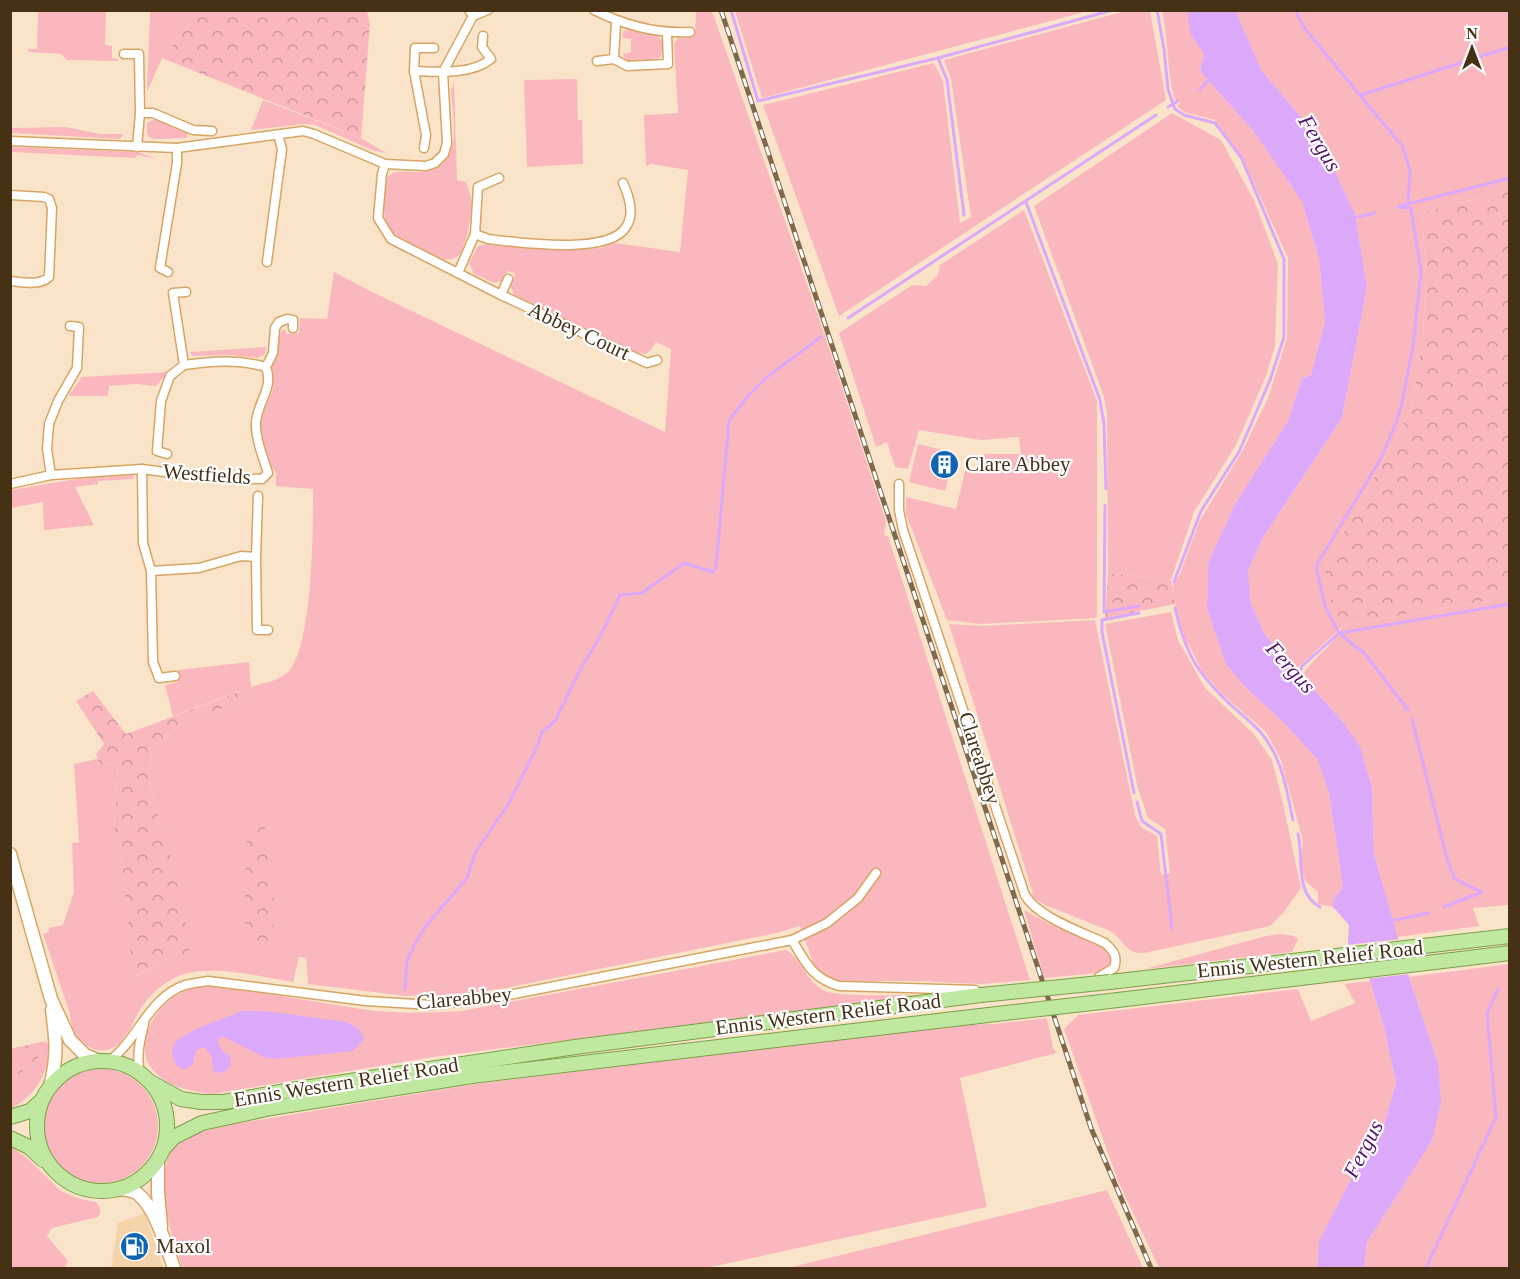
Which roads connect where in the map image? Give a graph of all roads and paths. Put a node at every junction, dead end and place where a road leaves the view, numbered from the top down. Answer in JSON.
{"nodes":[{"id":1,"x":488,"y":10,"type":"edge"},
{"id":2,"x":594,"y":10,"type":"edge"},
{"id":3,"x":471,"y":14,"type":"edge"},
{"id":4,"x":616,"y":22,"type":"junction"},
{"id":5,"x":690,"y":32,"type":"dead end"},
{"id":6,"x":667,"y":33,"type":"junction"},
{"id":7,"x":483,"y":36,"type":"dead end"},
{"id":8,"x":435,"y":48,"type":"dead end"},
{"id":9,"x":124,"y":54,"type":"dead end"},
{"id":10,"x":614,"y":59,"type":"junction"},
{"id":11,"x":597,"y":61,"type":"dead end"},
{"id":12,"x":414,"y":71,"type":"junction"},
{"id":13,"x":443,"y":72,"type":"junction"},
{"id":14,"x":140,"y":113,"type":"junction"},
{"id":15,"x":212,"y":131,"type":"dead end"},
{"id":16,"x":278,"y":135,"type":"junction"},
{"id":17,"x":10,"y":141,"type":"edge"},
{"id":18,"x":137,"y":147,"type":"junction"},
{"id":19,"x":177,"y":148,"type":"junction"},
{"id":20,"x":424,"y":148,"type":"dead end"},
{"id":21,"x":385,"y":164,"type":"junction"},
{"id":22,"x":499,"y":178,"type":"dead end"},
{"id":23,"x":623,"y":183,"type":"dead end"},
{"id":24,"x":10,"y":195,"type":"edge"},
{"id":25,"x":474,"y":234,"type":"junction"},
{"id":26,"x":267,"y":262,"type":"dead end"},
{"id":27,"x":168,"y":272,"type":"dead end"},
{"id":28,"x":458,"y":273,"type":"junction"},
{"id":29,"x":508,"y":279,"type":"dead end"},
{"id":30,"x":10,"y":281,"type":"edge"},
{"id":31,"x":186,"y":292,"type":"dead end"},
{"id":32,"x":501,"y":295,"type":"junction"},
{"id":33,"x":70,"y":326,"type":"dead end"},
{"id":34,"x":293,"y":328,"type":"dead end"},
{"id":35,"x":657,"y":360,"type":"dead end"},
{"id":36,"x":184,"y":365,"type":"junction"},
{"id":37,"x":266,"y":367,"type":"junction"},
{"id":38,"x":167,"y":454,"type":"dead end"},
{"id":39,"x":142,"y":469,"type":"junction"},
{"id":40,"x":51,"y":475,"type":"junction"},
{"id":41,"x":10,"y":484,"type":"edge"},
{"id":42,"x":899,"y":484,"type":"dead end"},
{"id":43,"x":258,"y":496,"type":"dead end"},
{"id":44,"x":256,"y":557,"type":"junction"},
{"id":45,"x":151,"y":571,"type":"junction"},
{"id":46,"x":268,"y":630,"type":"dead end"},
{"id":47,"x":175,"y":676,"type":"dead end"},
{"id":48,"x":10,"y":854,"type":"edge"},
{"id":49,"x":876,"y":873,"type":"dead end"},
{"id":50,"x":1509,"y":936,"type":"edge"},
{"id":51,"x":792,"y":940,"type":"junction"},
{"id":52,"x":1509,"y":953,"type":"edge"},
{"id":53,"x":1104,"y":979,"type":"junction"},
{"id":54,"x":978,"y":992,"type":"junction"},
{"id":55,"x":51,"y":999,"type":"junction"},
{"id":56,"x":146,"y":1018,"type":"junction"},
{"id":57,"x":104,"y":1060,"type":"junction"},
{"id":58,"x":140,"y":1073,"type":"junction"},
{"id":59,"x":152,"y":1083,"type":"junction"},
{"id":60,"x":50,"y":1086,"type":"junction"},
{"id":61,"x":41,"y":1101,"type":"junction"},
{"id":62,"x":10,"y":1117,"type":"edge"},
{"id":63,"x":10,"y":1138,"type":"edge"},
{"id":64,"x":161,"y":1154,"type":"junction"},
{"id":65,"x":51,"y":1168,"type":"junction"},
{"id":66,"x":120,"y":1189,"type":"junction"},
{"id":67,"x":161,"y":1232,"type":"junction"},
{"id":68,"x":174,"y":1269,"type":"edge"}],
"edges":[{"from":1,"to":3,"type":"street"},
{"from":2,"to":4,"type":"street"},
{"from":3,"to":13,"type":"street"},
{"from":4,"to":6,"type":"street"},
{"from":4,"to":10,"type":"street"},
{"from":5,"to":6,"type":"street"},
{"from":6,"to":10,"type":"street"},
{"from":7,"to":13,"type":"street"},
{"from":8,"to":12,"type":"street"},
{"from":9,"to":14,"type":"street"},
{"from":10,"to":11,"type":"street"},
{"from":12,"to":13,"type":"street"},
{"from":12,"to":20,"type":"street"},
{"from":13,"to":21,"type":"street"},
{"from":14,"to":15,"type":"street"},
{"from":14,"to":18,"type":"street"},
{"from":16,"to":19,"type":"street"},
{"from":16,"to":21,"type":"street"},
{"from":16,"to":26,"type":"street"},
{"from":17,"to":18,"type":"street"},
{"from":18,"to":19,"type":"street"},
{"from":19,"to":27,"type":"street"},
{"from":21,"to":28,"type":"street","name":"Abbey Court"},
{"from":22,"to":25,"type":"street"},
{"from":23,"to":25,"type":"street"},
{"from":24,"to":30,"type":"street"},
{"from":25,"to":28,"type":"street"},
{"from":28,"to":32,"type":"street","name":"Abbey Court"},
{"from":29,"to":32,"type":"street"},
{"from":31,"to":36,"type":"street"},
{"from":32,"to":35,"type":"street","name":"Abbey Court"},
{"from":33,"to":40,"type":"street"},
{"from":34,"to":37,"type":"street","name":"Westfields"},
{"from":36,"to":37,"type":"street"},
{"from":36,"to":38,"type":"street","name":"Westfields"},
{"from":37,"to":39,"type":"street","name":"Westfields"},
{"from":39,"to":40,"type":"street","name":"Westfields"},
{"from":39,"to":45,"type":"street","name":"Westfields"},
{"from":40,"to":41,"type":"street","name":"Westfields"},
{"from":42,"to":53,"type":"street","name":"Clareabbey"},
{"from":43,"to":44,"type":"street","name":"Westfields"},
{"from":44,"to":45,"type":"street"},
{"from":44,"to":46,"type":"street","name":"Westfields"},
{"from":45,"to":47,"type":"street","name":"Westfields"},
{"from":48,"to":55,"type":"main road"},
{"from":49,"to":51,"type":"street","name":"Clareabbey"},
{"from":50,"to":53,"type":"main road","name":"Ennis Western Relief Road"},
{"from":51,"to":54,"type":"street"},
{"from":51,"to":56,"type":"street","name":"Clareabbey"},
{"from":52,"to":64,"type":"main road","name":"Ennis Western Relief Road","bridge":true},
{"from":53,"to":54,"type":"main road","name":"Ennis Western Relief Road","bridge":true},
{"from":54,"to":59,"type":"main road","name":"Ennis Western Relief Road"},
{"from":55,"to":57,"type":"main road"},
{"from":55,"to":60,"type":"main road"},
{"from":56,"to":57,"type":"street","name":"Clareabbey"},
{"from":56,"to":58,"type":"street"},
{"from":57,"to":58,"type":"main road"},
{"from":57,"to":60,"type":"main road"},
{"from":58,"to":59,"type":"main road"},
{"from":59,"to":64,"type":"main road"},
{"from":60,"to":61,"type":"main road"},
{"from":61,"to":62,"type":"main road"},
{"from":61,"to":65,"type":"main road"},
{"from":63,"to":65,"type":"main road"},
{"from":64,"to":66,"type":"main road"},
{"from":64,"to":67,"type":"main road"},
{"from":65,"to":66,"type":"main road"},
{"from":66,"to":67,"type":"main road"},
{"from":67,"to":68,"type":"main road"}]}
